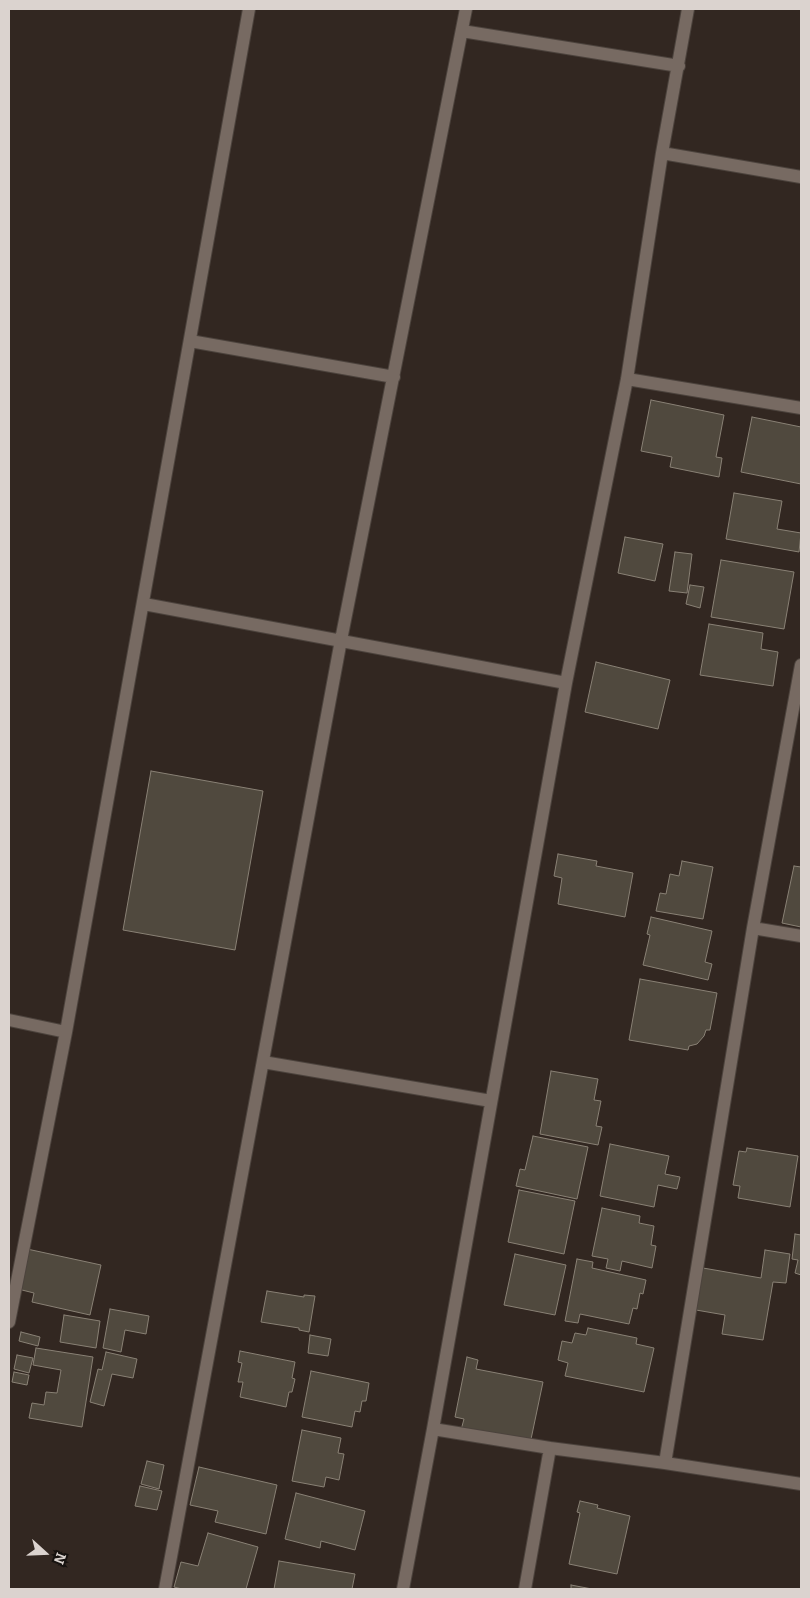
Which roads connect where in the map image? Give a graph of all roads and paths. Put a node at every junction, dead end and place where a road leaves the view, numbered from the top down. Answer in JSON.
{"nodes":[{"id":1,"x":249,"y":9,"type":"edge"},
{"id":2,"x":466,"y":9,"type":"edge"},
{"id":3,"x":688,"y":9,"type":"edge"},
{"id":4,"x":462,"y":31,"type":"junction"},
{"id":5,"x":679,"y":66,"type":"junction"},
{"id":6,"x":662,"y":153,"type":"junction"},
{"id":7,"x":801,"y":177,"type":"edge"},
{"id":8,"x":190,"y":341,"type":"junction"},
{"id":9,"x":394,"y":377,"type":"junction"},
{"id":10,"x":627,"y":379,"type":"junction"},
{"id":11,"x":801,"y":408,"type":"edge"},
{"id":12,"x":144,"y":604,"type":"junction"},
{"id":13,"x":342,"y":640,"type":"junction"},
{"id":14,"x":801,"y":665,"type":"edge"},
{"id":15,"x":566,"y":683,"type":"junction"},
{"id":16,"x":753,"y":928,"type":"junction"},
{"id":17,"x":801,"y":936,"type":"edge"},
{"id":18,"x":9,"y":1020,"type":"edge"},
{"id":19,"x":66,"y":1032,"type":"junction"},
{"id":20,"x":263,"y":1062,"type":"junction"},
{"id":21,"x":492,"y":1101,"type":"junction"},
{"id":22,"x":9,"y":1322,"type":"edge"},
{"id":23,"x":433,"y":1429,"type":"junction"},
{"id":24,"x":550,"y":1448,"type":"junction"},
{"id":25,"x":665,"y":1463,"type":"junction"},
{"id":26,"x":801,"y":1484,"type":"edge"},
{"id":27,"x":165,"y":1589,"type":"edge"},
{"id":28,"x":402,"y":1589,"type":"edge"},
{"id":29,"x":525,"y":1589,"type":"edge"}],
"edges":[{"from":1,"to":8,"type":"street"},
{"from":2,"to":4,"type":"street"},
{"from":3,"to":5,"type":"street"},
{"from":4,"to":5,"type":"street"},
{"from":4,"to":9,"type":"street"},
{"from":5,"to":6,"type":"street"},
{"from":6,"to":7,"type":"street"},
{"from":6,"to":10,"type":"street"},
{"from":8,"to":9,"type":"street"},
{"from":8,"to":12,"type":"street"},
{"from":9,"to":13,"type":"street"},
{"from":10,"to":11,"type":"street"},
{"from":10,"to":15,"type":"street"},
{"from":12,"to":13,"type":"street"},
{"from":12,"to":19,"type":"street"},
{"from":13,"to":15,"type":"street"},
{"from":13,"to":20,"type":"street"},
{"from":14,"to":16,"type":"street"},
{"from":15,"to":21,"type":"street"},
{"from":16,"to":17,"type":"street"},
{"from":16,"to":25,"type":"street"},
{"from":18,"to":19,"type":"street"},
{"from":19,"to":22,"type":"street"},
{"from":20,"to":21,"type":"street"},
{"from":20,"to":27,"type":"street"},
{"from":21,"to":23,"type":"street"},
{"from":23,"to":24,"type":"street"},
{"from":23,"to":28,"type":"street"},
{"from":24,"to":25,"type":"street"},
{"from":24,"to":29,"type":"street"},
{"from":25,"to":26,"type":"street"}]}
